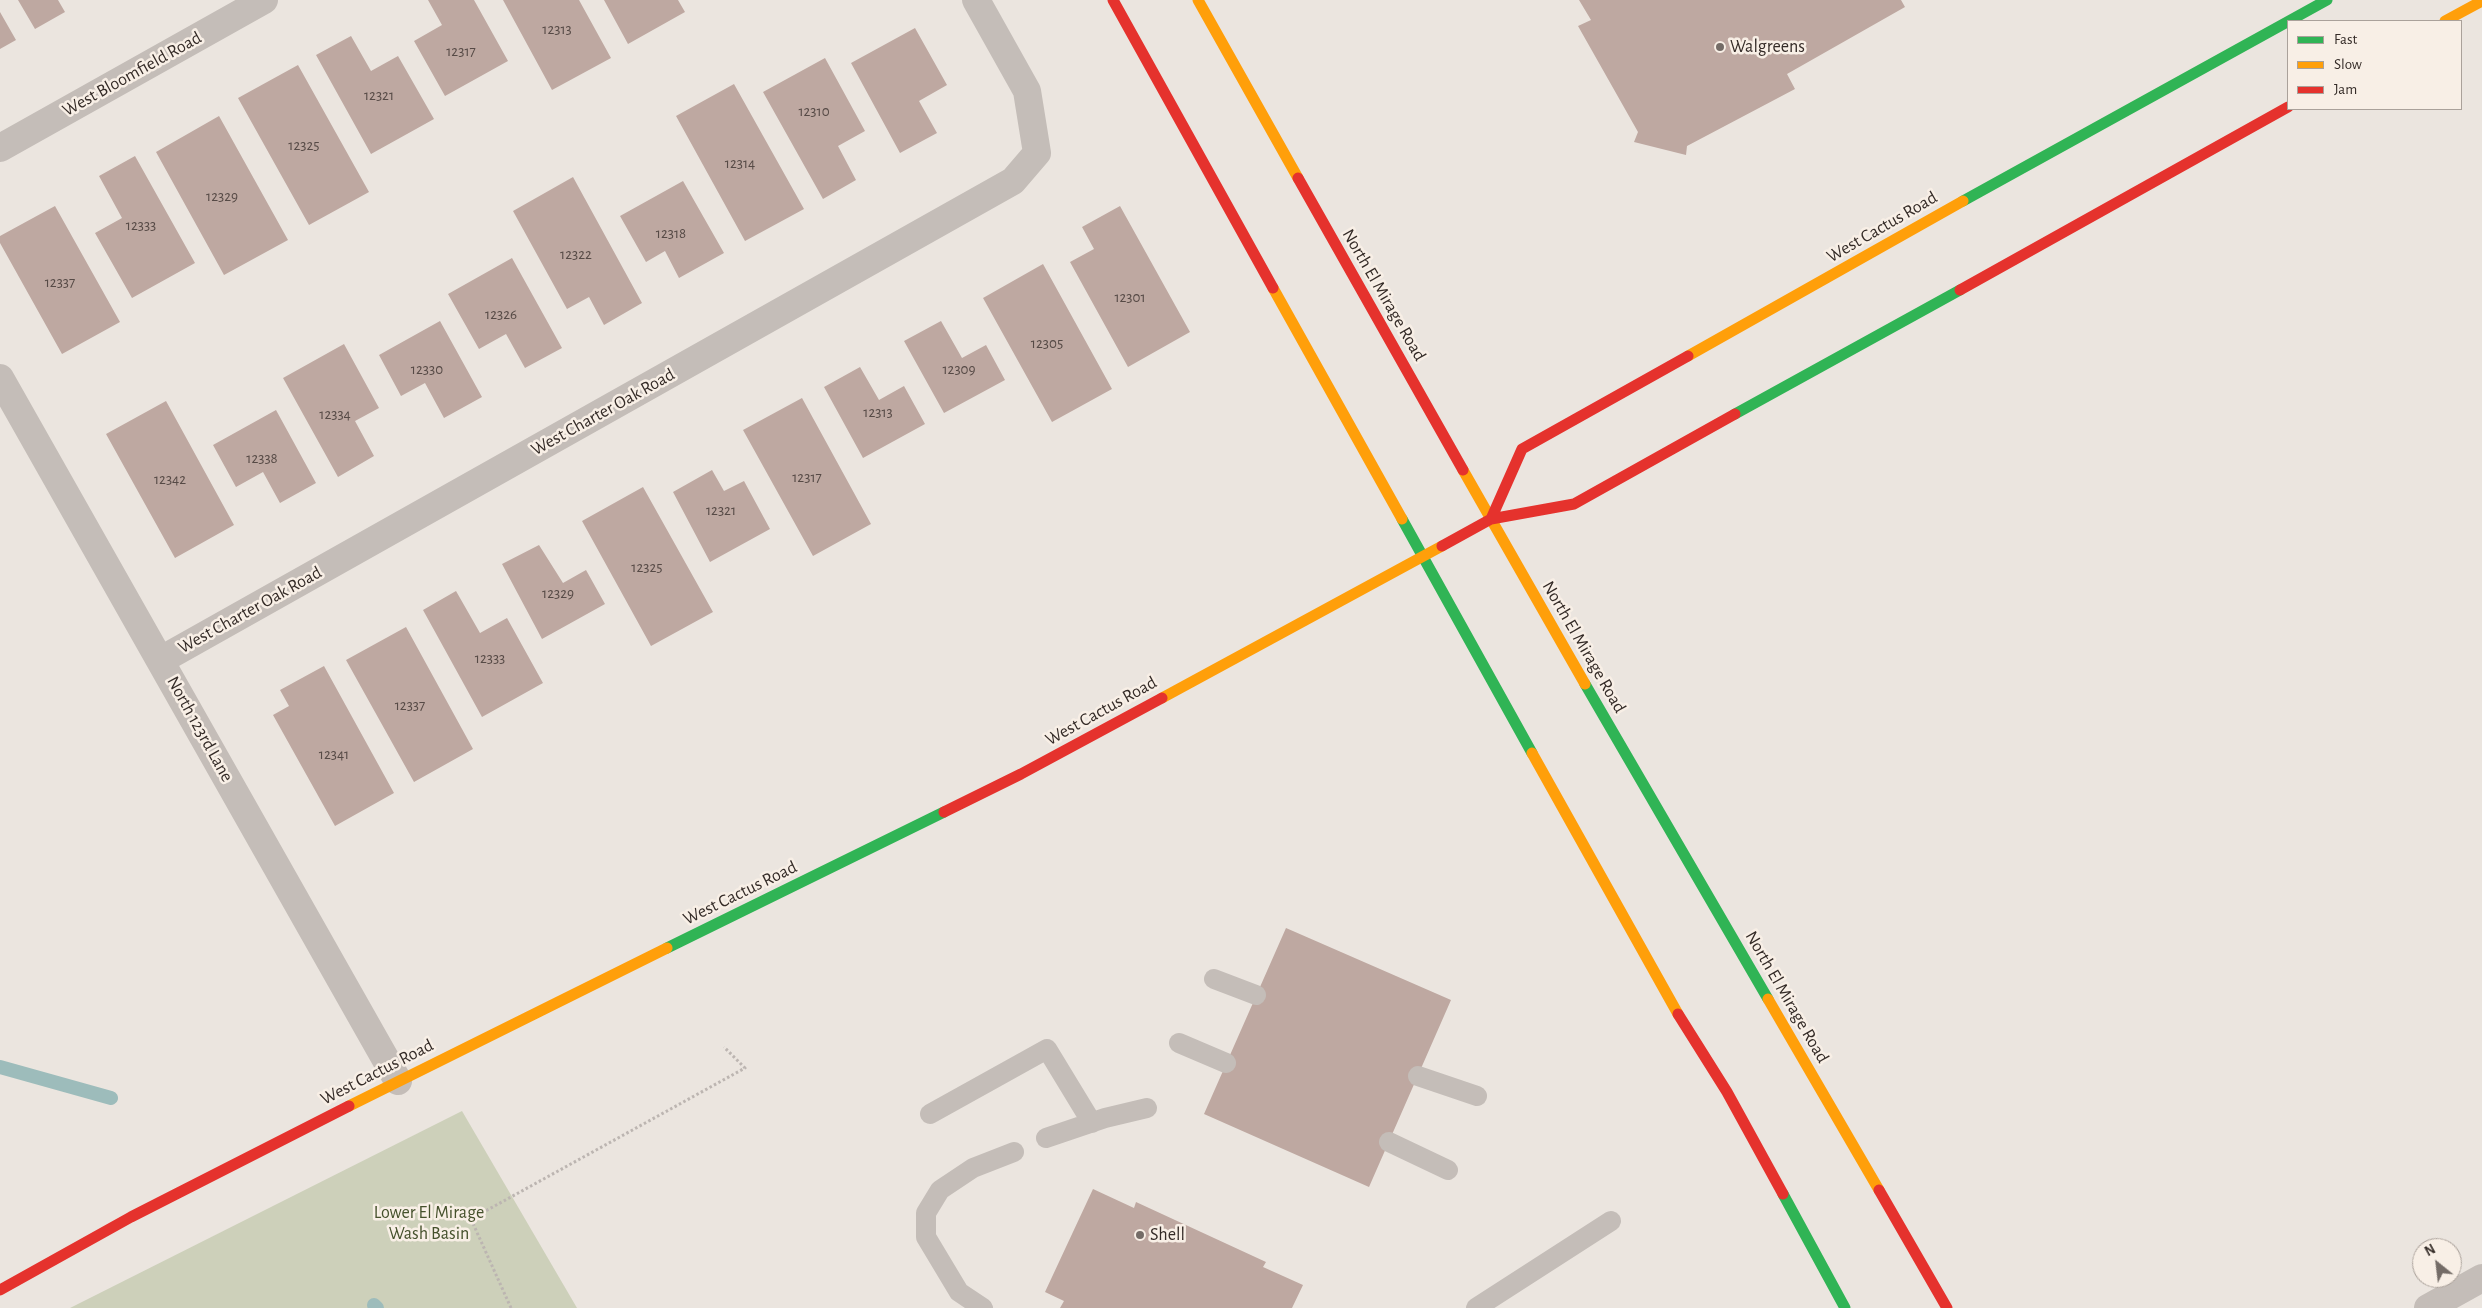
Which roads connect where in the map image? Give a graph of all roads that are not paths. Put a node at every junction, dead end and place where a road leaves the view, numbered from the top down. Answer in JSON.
{"nodes":[{"id":1,"x":264,"y":0,"type":"edge"},
{"id":2,"x":976,"y":0,"type":"edge"},
{"id":3,"x":1113,"y":0,"type":"edge"},
{"id":4,"x":1198,"y":0,"type":"edge"},
{"id":5,"x":2327,"y":0,"type":"edge"},
{"id":6,"x":2482,"y":1,"type":"edge"},
{"id":7,"x":2291,"y":20,"type":"edge"},
{"id":8,"x":2447,"y":20,"type":"edge"},
{"id":9,"x":2287,"y":22,"type":"edge"},
{"id":10,"x":2287,"y":108,"type":"edge"},
{"id":11,"x":0,"y":148,"type":"edge"},
{"id":12,"x":0,"y":378,"type":"edge"},
{"id":13,"x":1492,"y":519,"type":"junction"},
{"id":14,"x":1424,"y":555,"type":"junction"},
{"id":15,"x":161,"y":660,"type":"junction"},
{"id":16,"x":1214,"y":979,"type":"dead end"},
{"id":17,"x":1256,"y":995,"type":"dead end"},
{"id":18,"x":1180,"y":1043,"type":"dead end"},
{"id":19,"x":1226,"y":1063,"type":"dead end"},
{"id":20,"x":1418,"y":1076,"type":"dead end"},
{"id":21,"x":398,"y":1081,"type":"junction"},
{"id":22,"x":1477,"y":1096,"type":"dead end"},
{"id":23,"x":1146,"y":1108,"type":"dead end"},
{"id":24,"x":930,"y":1114,"type":"dead end"},
{"id":25,"x":1092,"y":1123,"type":"junction"},
{"id":26,"x":1046,"y":1138,"type":"dead end"},
{"id":27,"x":1389,"y":1142,"type":"dead end"},
{"id":28,"x":1014,"y":1152,"type":"dead end"},
{"id":29,"x":1448,"y":1170,"type":"dead end"},
{"id":30,"x":1610,"y":1221,"type":"dead end"},
{"id":31,"x":2482,"y":1278,"type":"edge"},
{"id":32,"x":0,"y":1290,"type":"edge"},
{"id":33,"x":964,"y":1300,"type":"edge"},
{"id":34,"x":983,"y":1308,"type":"edge"},
{"id":35,"x":1476,"y":1308,"type":"edge"},
{"id":36,"x":1845,"y":1308,"type":"edge"},
{"id":37,"x":1947,"y":1308,"type":"edge"},
{"id":38,"x":2428,"y":1308,"type":"edge"}],
"edges":[{"from":1,"to":11,"type":"street","name":"West Bloomfield Road"},
{"from":2,"to":15,"type":"street","name":"West Charter Oak Road"},
{"from":3,"to":14,"type":"main road"},
{"from":4,"to":13,"type":"main road","name":"North El Mirage Road"},
{"from":5,"to":7,"type":"main road","name":"West Cactus Road"},
{"from":6,"to":8,"type":"main road"},
{"from":9,"to":13,"type":"main road","name":"West Cactus Road"},
{"from":10,"to":13,"type":"main road","name":"West Cactus Road"},
{"from":12,"to":15,"type":"street","name":"North 123rd Lane"},
{"from":13,"to":14,"type":"main road","name":"West Cactus Road"},
{"from":13,"to":37,"type":"main road","name":"North El Mirage Road"},
{"from":14,"to":21,"type":"main road","name":"West Cactus Road"},
{"from":14,"to":36,"type":"main road"},
{"from":15,"to":21,"type":"street","name":"North 123rd Lane"},
{"from":16,"to":17,"type":"lane"},
{"from":18,"to":19,"type":"lane"},
{"from":20,"to":22,"type":"lane"},
{"from":21,"to":32,"type":"main road","name":"West Cactus Road"},
{"from":23,"to":25,"type":"lane"},
{"from":24,"to":25,"type":"lane"},
{"from":25,"to":26,"type":"lane"},
{"from":27,"to":29,"type":"lane"},
{"from":28,"to":33,"type":"lane"},
{"from":30,"to":35,"type":"lane"},
{"from":31,"to":38,"type":"street"},
{"from":33,"to":34,"type":"lane"}]}
